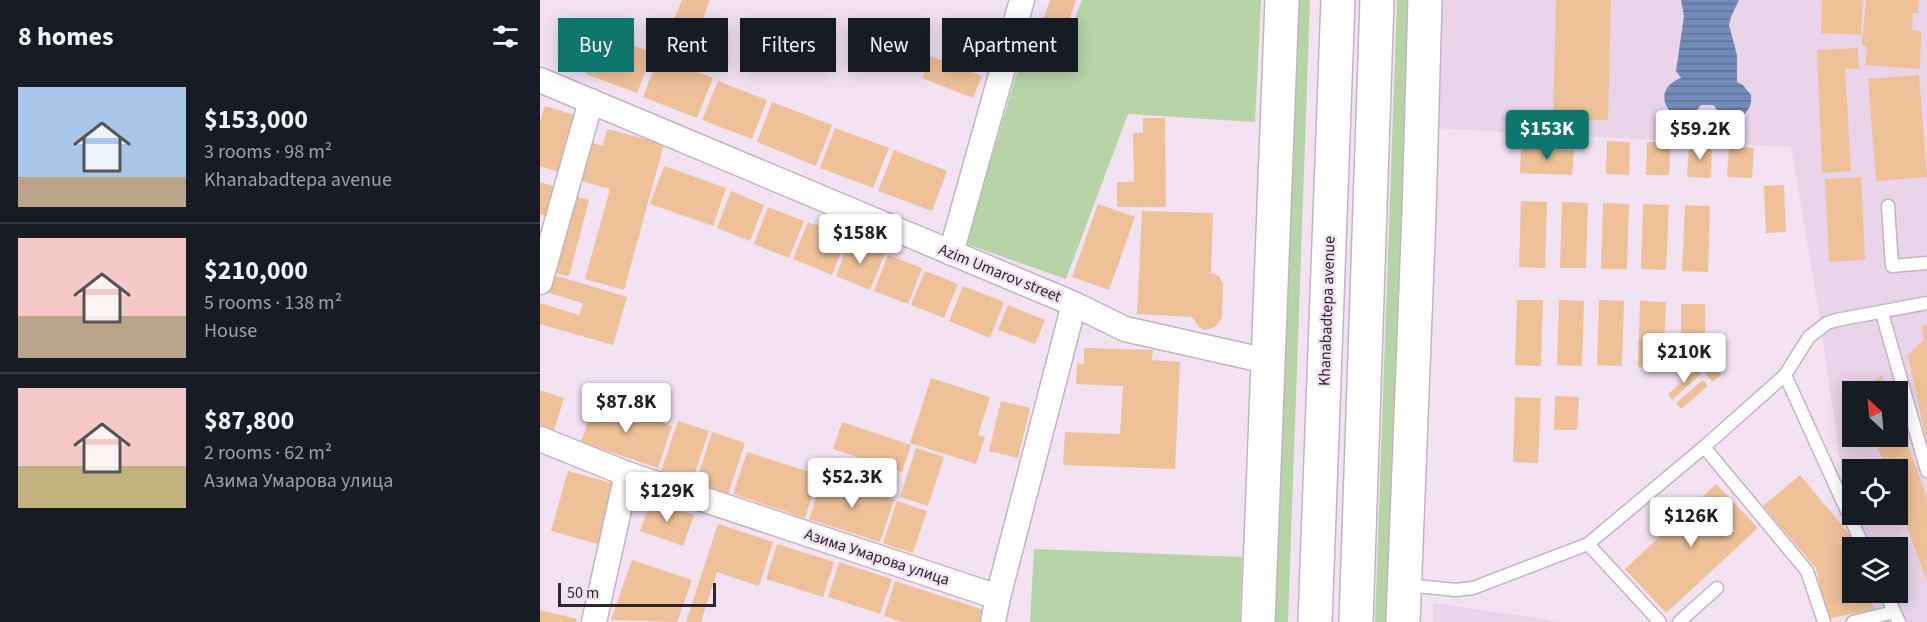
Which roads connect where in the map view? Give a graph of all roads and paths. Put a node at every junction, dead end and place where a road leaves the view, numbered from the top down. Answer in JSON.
{"nodes":[{"id":1,"x":1022,"y":0,"type":"edge"},
{"id":2,"x":1281,"y":0,"type":"edge"},
{"id":3,"x":1338,"y":0,"type":"edge"},
{"id":4,"x":1377,"y":0,"type":"edge"},
{"id":5,"x":1425,"y":0,"type":"edge"},
{"id":6,"x":540,"y":80,"type":"edge"},
{"id":7,"x":591,"y":101,"type":"junction"},
{"id":8,"x":1888,"y":206,"type":"dead end"},
{"id":9,"x":951,"y":253,"type":"junction"},
{"id":10,"x":1927,"y":263,"type":"edge"},
{"id":11,"x":540,"y":282,"type":"edge"},
{"id":12,"x":1927,"y":303,"type":"edge"},
{"id":13,"x":1074,"y":304,"type":"junction"},
{"id":14,"x":1882,"y":313,"type":"junction"},
{"id":15,"x":1267,"y":361,"type":"junction"},
{"id":16,"x":1785,"y":375,"type":"junction"},
{"id":17,"x":540,"y":439,"type":"edge"},
{"id":18,"x":1704,"y":447,"type":"junction"},
{"id":19,"x":1927,"y":471,"type":"edge"},
{"id":20,"x":627,"y":474,"type":"junction"},
{"id":21,"x":1859,"y":537,"type":"edge"},
{"id":22,"x":1588,"y":544,"type":"junction"},
{"id":23,"x":1405,"y":585,"type":"junction"},
{"id":24,"x":1717,"y":588,"type":"dead end"},
{"id":25,"x":998,"y":597,"type":"junction"},
{"id":26,"x":1890,"y":603,"type":"edge"},
{"id":27,"x":1897,"y":617,"type":"edge"},
{"id":28,"x":594,"y":622,"type":"edge"},
{"id":29,"x":993,"y":622,"type":"edge"},
{"id":30,"x":1258,"y":622,"type":"edge"},
{"id":31,"x":1315,"y":622,"type":"edge"},
{"id":32,"x":1356,"y":622,"type":"edge"},
{"id":33,"x":1403,"y":622,"type":"edge"},
{"id":34,"x":1660,"y":622,"type":"edge"},
{"id":35,"x":1679,"y":622,"type":"edge"},
{"id":36,"x":1824,"y":622,"type":"edge"},
{"id":37,"x":1853,"y":622,"type":"edge"}],
"edges":[{"from":1,"to":9,"type":"street"},
{"from":2,"to":15,"type":"highway"},
{"from":3,"to":31,"type":"highway","name":"Khanabadtepa avenue"},
{"from":4,"to":32,"type":"highway"},
{"from":5,"to":23,"type":"highway"},
{"from":6,"to":7,"type":"street","name":"Azim Umarov street"},
{"from":7,"to":9,"type":"street","name":"Azim Umarov street"},
{"from":7,"to":11,"type":"street"},
{"from":8,"to":10,"type":"lane"},
{"from":9,"to":13,"type":"street","name":"Azim Umarov street"},
{"from":12,"to":14,"type":"lane"},
{"from":13,"to":15,"type":"street","name":"Azim Umarov street"},
{"from":13,"to":25,"type":"street"},
{"from":14,"to":16,"type":"lane"},
{"from":14,"to":19,"type":"lane"},
{"from":15,"to":30,"type":"highway"},
{"from":16,"to":18,"type":"lane"},
{"from":16,"to":21,"type":"lane"},
{"from":17,"to":20,"type":"street","name":"Азима Умарова улица"},
{"from":18,"to":22,"type":"lane"},
{"from":18,"to":36,"type":"lane"},
{"from":20,"to":25,"type":"street","name":"Азима Умарова улица"},
{"from":20,"to":28,"type":"street"},
{"from":22,"to":23,"type":"lane"},
{"from":22,"to":34,"type":"lane"},
{"from":23,"to":33,"type":"highway"},
{"from":24,"to":35,"type":"lane"},
{"from":25,"to":29,"type":"street"},
{"from":26,"to":27,"type":"lane"},
{"from":27,"to":37,"type":"lane"}]}
